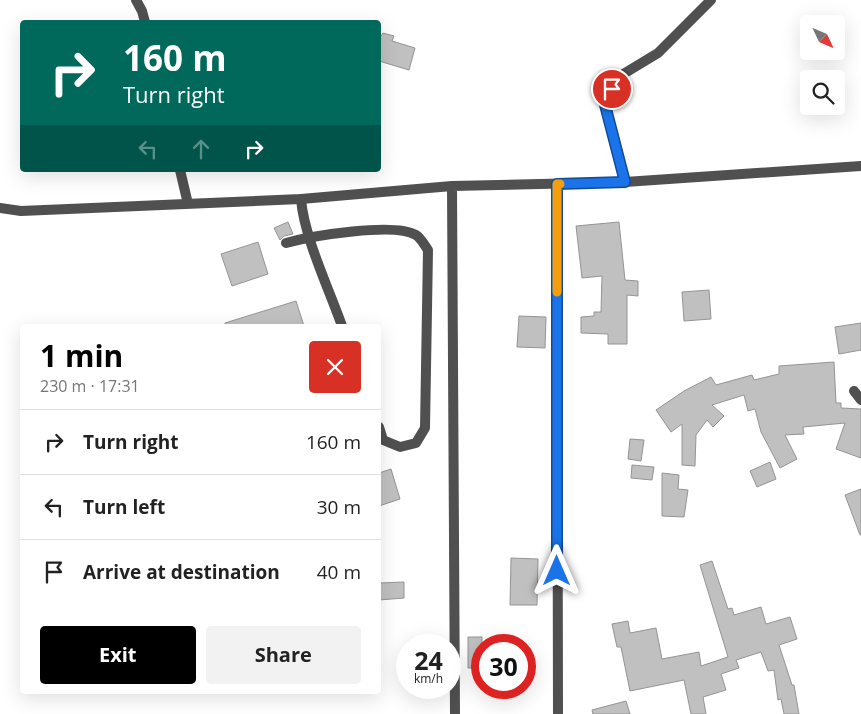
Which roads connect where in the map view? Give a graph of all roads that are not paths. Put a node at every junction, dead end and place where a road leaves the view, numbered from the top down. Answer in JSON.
{"nodes":[{"id":1,"x":136,"y":0,"type":"edge"},
{"id":2,"x":711,"y":0,"type":"edge"},
{"id":3,"x":144,"y":20,"type":"edge"},
{"id":4,"x":861,"y":166,"type":"edge"},
{"id":5,"x":180,"y":172,"type":"edge"},
{"id":6,"x":625,"y":182,"type":"junction"},
{"id":7,"x":557,"y":184,"type":"junction"},
{"id":8,"x":452,"y":186,"type":"junction"},
{"id":9,"x":301,"y":199,"type":"junction"},
{"id":10,"x":188,"y":204,"type":"junction"},
{"id":11,"x":0,"y":208,"type":"edge"},
{"id":12,"x":310,"y":236,"type":"junction"},
{"id":13,"x":286,"y":243,"type":"dead end"},
{"id":14,"x":341,"y":324,"type":"edge"},
{"id":15,"x":854,"y":391,"type":"dead end"},
{"id":16,"x":861,"y":400,"type":"edge"},
{"id":17,"x":381,"y":434,"type":"edge"},
{"id":18,"x":455,"y":714,"type":"edge"},
{"id":19,"x":558,"y":714,"type":"edge"}],
"edges":[{"from":1,"to":3,"type":"street"},
{"from":2,"to":6,"type":"street"},
{"from":4,"to":6,"type":"street"},
{"from":5,"to":10,"type":"street"},
{"from":6,"to":7,"type":"street"},
{"from":7,"to":8,"type":"street"},
{"from":7,"to":19,"type":"street"},
{"from":8,"to":9,"type":"street"},
{"from":8,"to":18,"type":"street"},
{"from":9,"to":10,"type":"street"},
{"from":9,"to":12,"type":"street"},
{"from":10,"to":11,"type":"street"},
{"from":12,"to":13,"type":"street"},
{"from":12,"to":14,"type":"street"},
{"from":12,"to":17,"type":"street"},
{"from":15,"to":16,"type":"street"}]}
